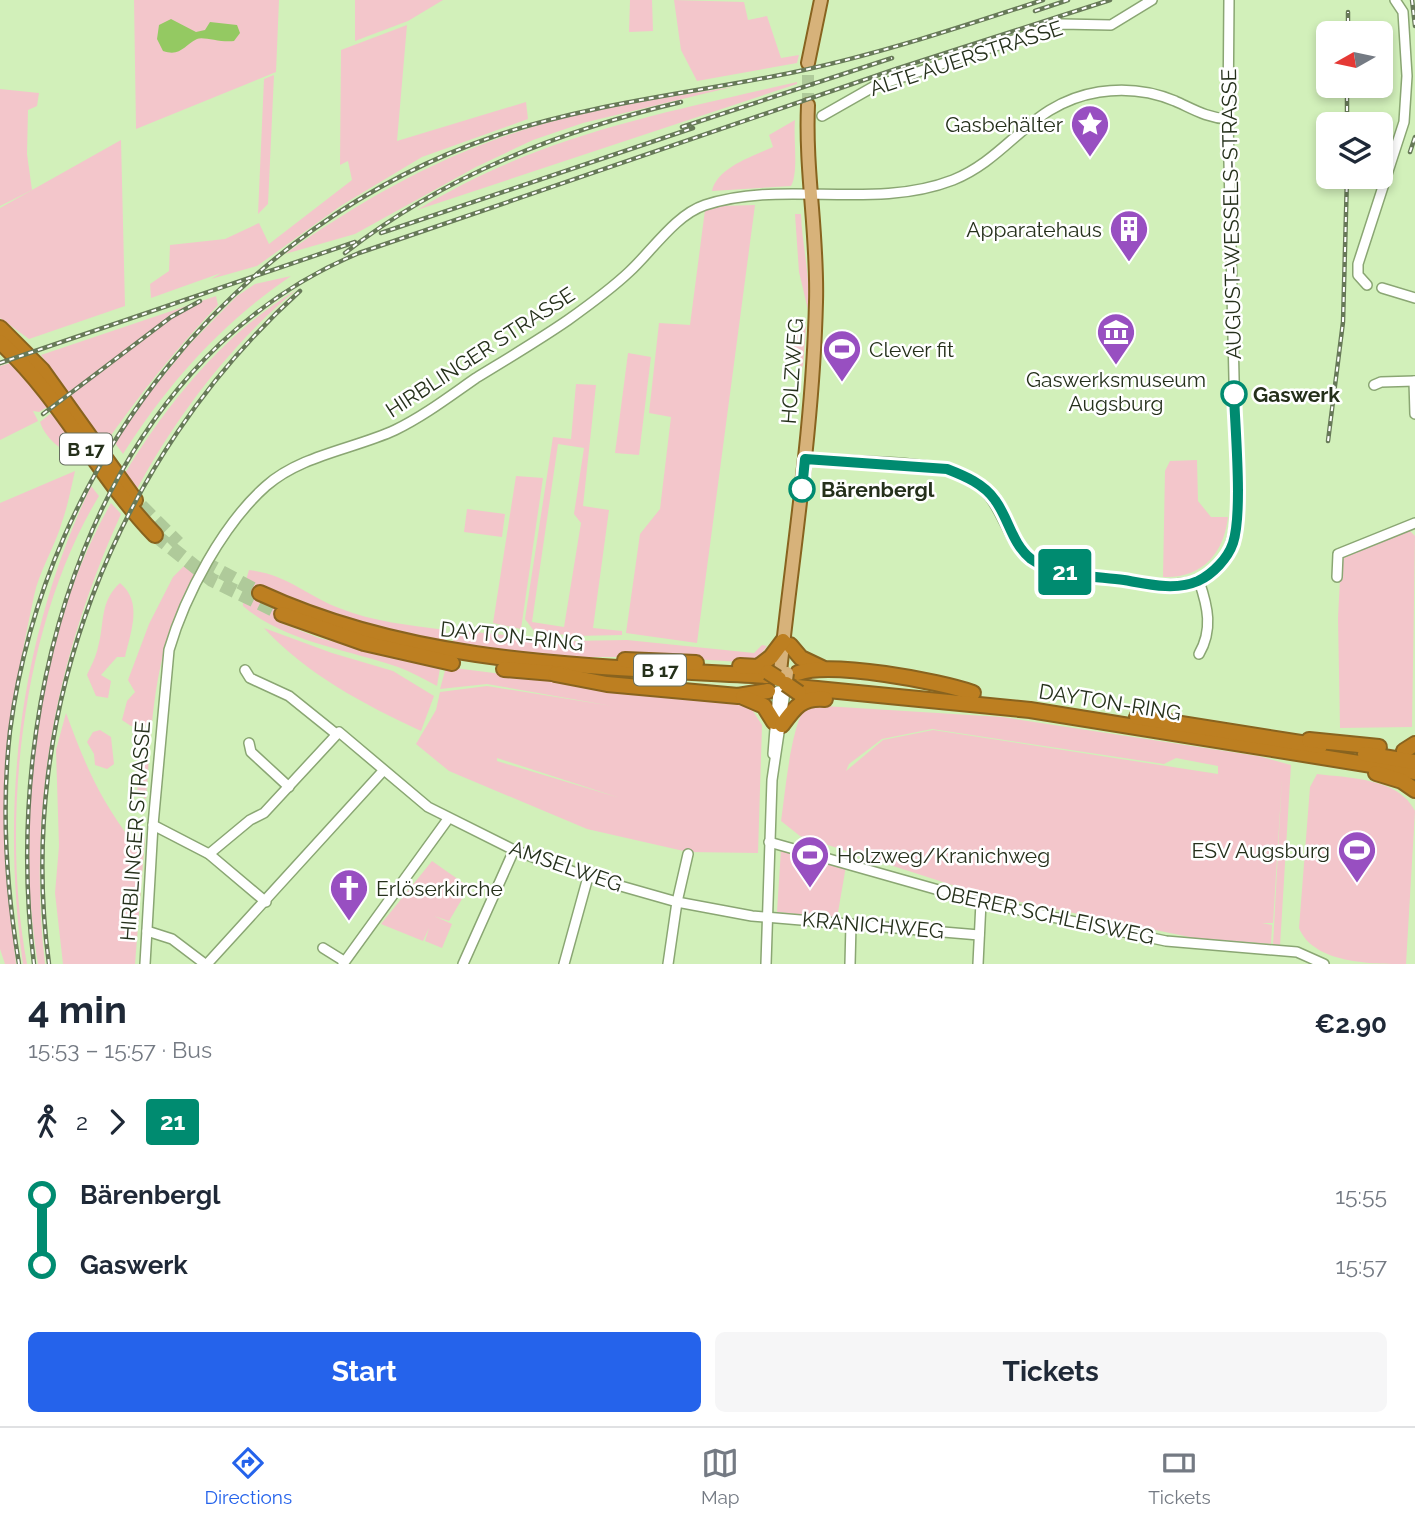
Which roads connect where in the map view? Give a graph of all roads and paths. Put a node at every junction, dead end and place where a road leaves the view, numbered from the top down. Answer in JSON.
{"nodes":[{"id":1,"x":821,"y":0,"type":"edge"},
{"id":2,"x":1152,"y":0,"type":"edge"},
{"id":3,"x":1229,"y":0,"type":"edge"},
{"id":4,"x":1395,"y":0,"type":"edge"},
{"id":5,"x":808,"y":63,"type":"tunnel mouth"},
{"id":6,"x":808,"y":105,"type":"tunnel mouth"},
{"id":7,"x":822,"y":116,"type":"dead end"},
{"id":8,"x":1228,"y":119,"type":"junction"},
{"id":9,"x":809,"y":197,"type":"junction"},
{"id":10,"x":1367,"y":285,"type":"dead end"},
{"id":11,"x":1382,"y":288,"type":"dead end"},
{"id":12,"x":1415,"y":298,"type":"edge"},
{"id":13,"x":0,"y":328,"type":"edge"},
{"id":14,"x":0,"y":342,"type":"edge"},
{"id":15,"x":25,"y":358,"type":"junction"},
{"id":16,"x":1414,"y":381,"type":"edge"},
{"id":17,"x":1374,"y":385,"type":"dead end"},
{"id":18,"x":1415,"y":414,"type":"edge"},
{"id":19,"x":805,"y":459,"type":"junction"},
{"id":20,"x":141,"y":506,"type":"tunnel mouth"},
{"id":21,"x":1415,"y":523,"type":"edge"},
{"id":22,"x":155,"y":535,"type":"tunnel mouth"},
{"id":23,"x":1337,"y":577,"type":"dead end"},
{"id":24,"x":1199,"y":581,"type":"junction"},
{"id":25,"x":260,"y":593,"type":"tunnel mouth"},
{"id":26,"x":282,"y":614,"type":"tunnel mouth"},
{"id":27,"x":787,"y":643,"type":"junction"},
{"id":28,"x":1199,"y":654,"type":"dead end"},
{"id":29,"x":823,"y":668,"type":"junction"},
{"id":30,"x":553,"y":669,"type":"junction"},
{"id":31,"x":245,"y":670,"type":"dead end"},
{"id":32,"x":783,"y":682,"type":"junction"},
{"id":33,"x":738,"y":696,"type":"junction"},
{"id":34,"x":975,"y":698,"type":"junction"},
{"id":35,"x":778,"y":723,"type":"junction"},
{"id":36,"x":335,"y":733,"type":"junction"},
{"id":37,"x":249,"y":743,"type":"dead end"},
{"id":38,"x":1292,"y":747,"type":"junction"},
{"id":39,"x":1411,"y":750,"type":"edge"},
{"id":40,"x":1415,"y":762,"type":"edge"},
{"id":41,"x":383,"y":771,"type":"junction"},
{"id":42,"x":1415,"y":772,"type":"edge"},
{"id":43,"x":1409,"y":780,"type":"edge"},
{"id":44,"x":289,"y":787,"type":"junction"},
{"id":45,"x":1415,"y":790,"type":"edge"},
{"id":46,"x":449,"y":818,"type":"junction"},
{"id":47,"x":153,"y":825,"type":"junction"},
{"id":48,"x":769,"y":842,"type":"junction"},
{"id":49,"x":514,"y":850,"type":"junction"},
{"id":50,"x":209,"y":854,"type":"junction"},
{"id":51,"x":688,"y":854,"type":"dead end"},
{"id":52,"x":588,"y":877,"type":"junction"},
{"id":53,"x":265,"y":902,"type":"junction"},
{"id":54,"x":677,"y":902,"type":"junction"},
{"id":55,"x":981,"y":902,"type":"junction"},
{"id":56,"x":767,"y":917,"type":"junction"},
{"id":57,"x":851,"y":924,"type":"junction"},
{"id":58,"x":147,"y":930,"type":"junction"},
{"id":59,"x":979,"y":935,"type":"junction"},
{"id":60,"x":323,"y":947,"type":"dead end"},
{"id":61,"x":343,"y":963,"type":"edge"},
{"id":62,"x":145,"y":964,"type":"edge"},
{"id":63,"x":206,"y":964,"type":"edge"},
{"id":64,"x":463,"y":964,"type":"edge"},
{"id":65,"x":564,"y":964,"type":"edge"},
{"id":66,"x":668,"y":964,"type":"edge"},
{"id":67,"x":766,"y":964,"type":"edge"},
{"id":68,"x":850,"y":964,"type":"edge"},
{"id":69,"x":978,"y":964,"type":"edge"},
{"id":70,"x":1324,"y":964,"type":"edge"}],
"edges":[{"from":1,"to":5,"type":"main road"},
{"from":2,"to":7,"type":"street","name":"ALTE AUERSTRASSE"},
{"from":3,"to":8,"type":"street","name":"AUGUST-WESSELS-STRASSE"},
{"from":4,"to":10,"type":"street"},
{"from":6,"to":9,"type":"main road"},
{"from":8,"to":9,"type":"street","name":"HIRBLINGER STRASSE"},
{"from":8,"to":24,"type":"street","name":"AUGUST-WESSELS-STRASSE"},
{"from":9,"to":19,"type":"main road","name":"HOLZWEG"},
{"from":9,"to":47,"type":"street","name":"HIRBLINGER STRASSE"},
{"from":11,"to":12,"type":"street"},
{"from":13,"to":15,"type":"highway","number":"B 17"},
{"from":14,"to":15,"type":"highway","number":"B 17"},
{"from":15,"to":20,"type":"highway","number":"B 17"},
{"from":15,"to":22,"type":"highway","number":"B 17"},
{"from":16,"to":17,"type":"street"},
{"from":16,"to":18,"type":"street"},
{"from":19,"to":24,"type":"street"},
{"from":19,"to":27,"type":"main road","name":"HOLZWEG"},
{"from":21,"to":23,"type":"street"},
{"from":24,"to":28,"type":"street"},
{"from":25,"to":30,"type":"highway","name":"DAYTON-RING","number":"B 17"},
{"from":26,"to":30,"type":"highway","name":"DAYTON-RING","number":"B 17"},
{"from":27,"to":29,"type":"highway"},
{"from":27,"to":32,"type":"main road","name":"HOLZWEG"},
{"from":27,"to":32,"type":"highway"},
{"from":29,"to":32,"type":"highway"},
{"from":29,"to":34,"type":"highway"},
{"from":30,"to":32,"type":"highway","name":"DAYTON-RING","number":"B 17"},
{"from":30,"to":32,"type":"highway"},
{"from":30,"to":33,"type":"highway"},
{"from":31,"to":36,"type":"street","name":"AMSELWEG"},
{"from":32,"to":33,"type":"highway"},
{"from":32,"to":34,"type":"highway","name":"DAYTON-RING","number":"B 17"},
{"from":32,"to":34,"type":"highway"},
{"from":32,"to":35,"type":"street","name":"HOLZWEG"},
{"from":32,"to":35,"type":"highway"},
{"from":33,"to":35,"type":"highway"},
{"from":34,"to":38,"type":"highway","name":"DAYTON-RING","number":"B 17"},
{"from":35,"to":48,"type":"street","name":"HOLZWEG"},
{"from":36,"to":41,"type":"street","name":"AMSELWEG"},
{"from":36,"to":44,"type":"street"},
{"from":37,"to":44,"type":"street"},
{"from":38,"to":39,"type":"highway"},
{"from":38,"to":40,"type":"highway","name":"DAYTON-RING","number":"B 17"},
{"from":38,"to":42,"type":"highway","name":"DAYTON-RING","number":"B 17"},
{"from":38,"to":43,"type":"highway"},
{"from":41,"to":46,"type":"street","name":"AMSELWEG"},
{"from":41,"to":53,"type":"street"},
{"from":43,"to":45,"type":"highway"},
{"from":44,"to":50,"type":"street"},
{"from":46,"to":49,"type":"street","name":"AMSELWEG"},
{"from":46,"to":61,"type":"street"},
{"from":47,"to":50,"type":"street"},
{"from":47,"to":58,"type":"street","name":"HIRBLINGER STRASSE"},
{"from":48,"to":55,"type":"street","name":"OBERER SCHLEISWEG"},
{"from":48,"to":56,"type":"street","name":"HOLZWEG"},
{"from":49,"to":52,"type":"street","name":"AMSELWEG"},
{"from":49,"to":64,"type":"street"},
{"from":50,"to":53,"type":"street"},
{"from":51,"to":54,"type":"street"},
{"from":52,"to":54,"type":"street","name":"AMSELWEG"},
{"from":52,"to":65,"type":"street"},
{"from":53,"to":63,"type":"street"},
{"from":54,"to":56,"type":"street","name":"AMSELWEG"},
{"from":54,"to":66,"type":"street"},
{"from":55,"to":59,"type":"street"},
{"from":55,"to":70,"type":"street","name":"OBERER SCHLEISWEG"},
{"from":56,"to":57,"type":"street","name":"KRANICHWEG"},
{"from":56,"to":67,"type":"street","name":"HOLZWEG"},
{"from":57,"to":59,"type":"street","name":"KRANICHWEG"},
{"from":57,"to":68,"type":"street"},
{"from":58,"to":62,"type":"street","name":"HIRBLINGER STRASSE"},
{"from":58,"to":63,"type":"street"},
{"from":59,"to":69,"type":"street"},
{"from":60,"to":61,"type":"street"}]}
